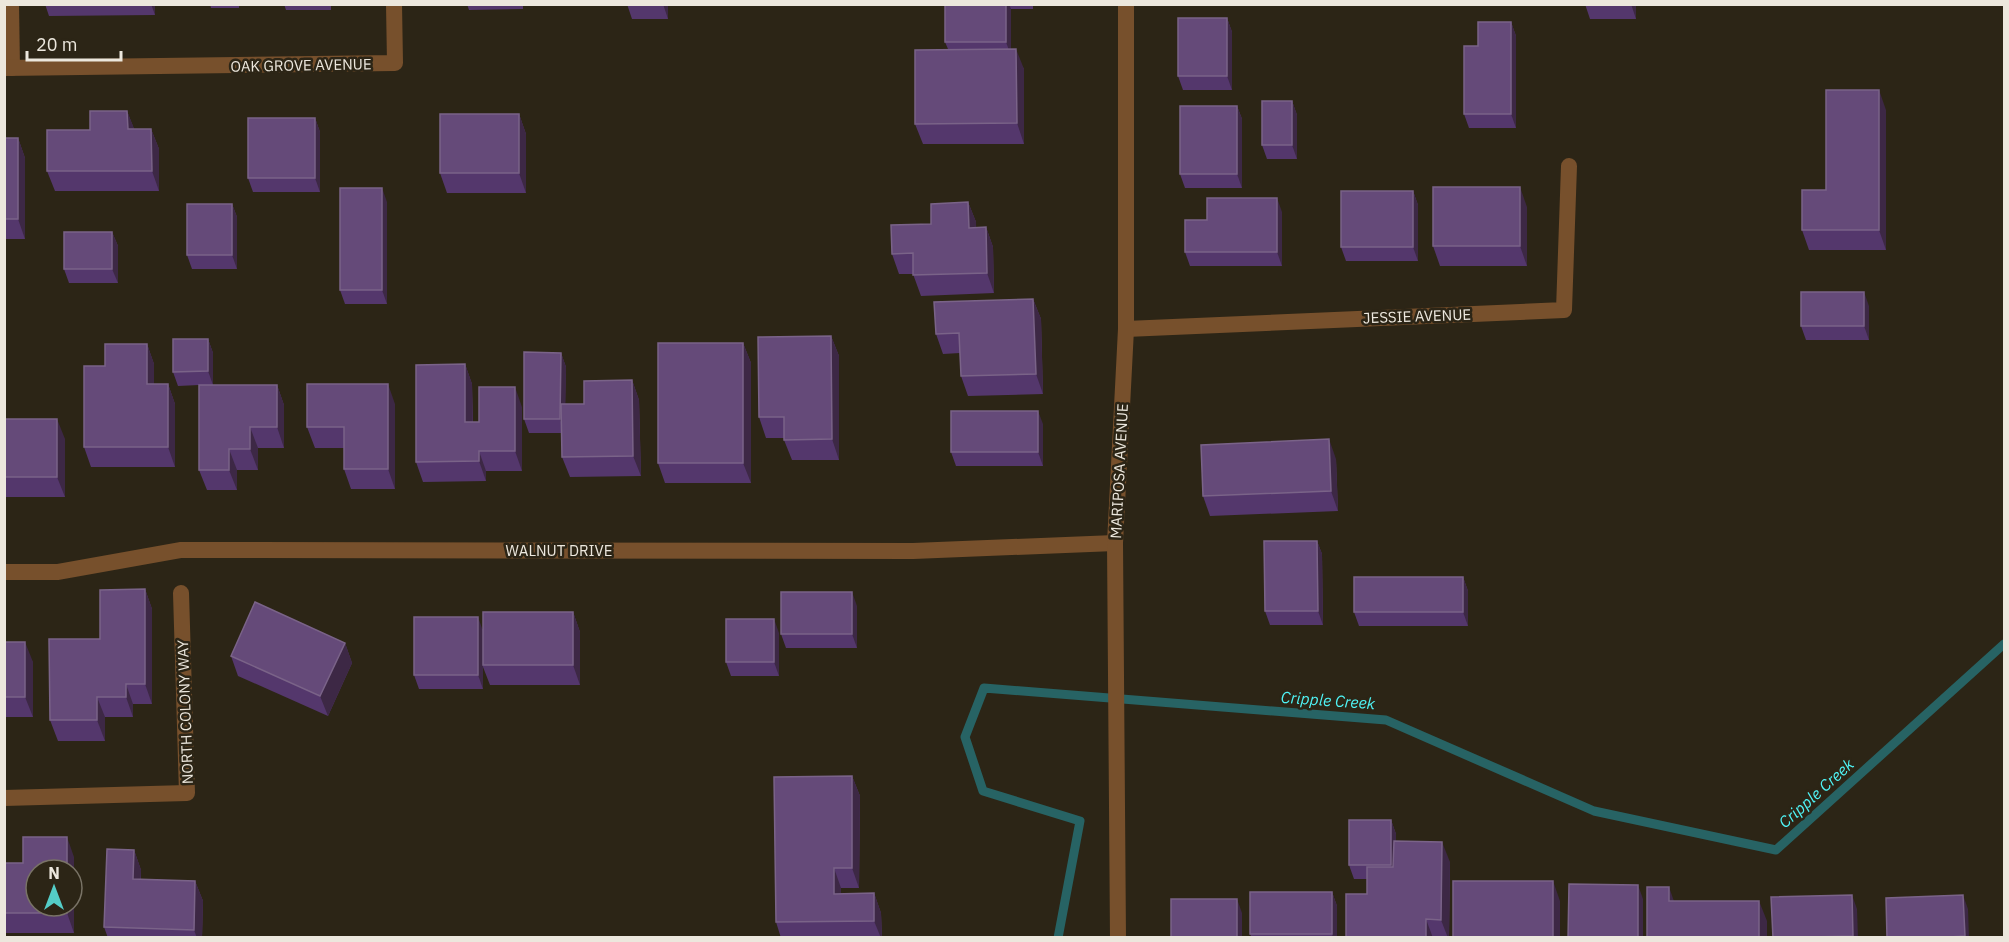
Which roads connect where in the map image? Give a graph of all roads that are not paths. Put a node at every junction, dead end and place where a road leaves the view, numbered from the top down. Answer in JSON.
{"nodes":[{"id":1,"x":11,"y":4,"type":"edge"},
{"id":2,"x":394,"y":4,"type":"edge"},
{"id":3,"x":1126,"y":4,"type":"edge"},
{"id":4,"x":8,"y":68,"type":"edge"},
{"id":5,"x":1569,"y":166,"type":"dead end"},
{"id":6,"x":1126,"y":328,"type":"junction"},
{"id":7,"x":1115,"y":543,"type":"junction"},
{"id":8,"x":4,"y":572,"type":"edge"},
{"id":9,"x":181,"y":593,"type":"dead end"},
{"id":10,"x":4,"y":798,"type":"edge"},
{"id":11,"x":1118,"y":938,"type":"edge"}],
"edges":[{"from":1,"to":4,"type":"street"},
{"from":2,"to":4,"type":"street","name":"OAK GROVE AVENUE"},
{"from":3,"to":6,"type":"street","name":"MARIPOSA AVENUE"},
{"from":5,"to":6,"type":"street","name":"JESSIE AVENUE"},
{"from":6,"to":7,"type":"street","name":"MARIPOSA AVENUE"},
{"from":7,"to":8,"type":"street","name":"WALNUT DRIVE"},
{"from":7,"to":11,"type":"street","name":"MARIPOSA AVENUE"},
{"from":9,"to":10,"type":"street","name":"NORTH COLONY WAY"}]}
